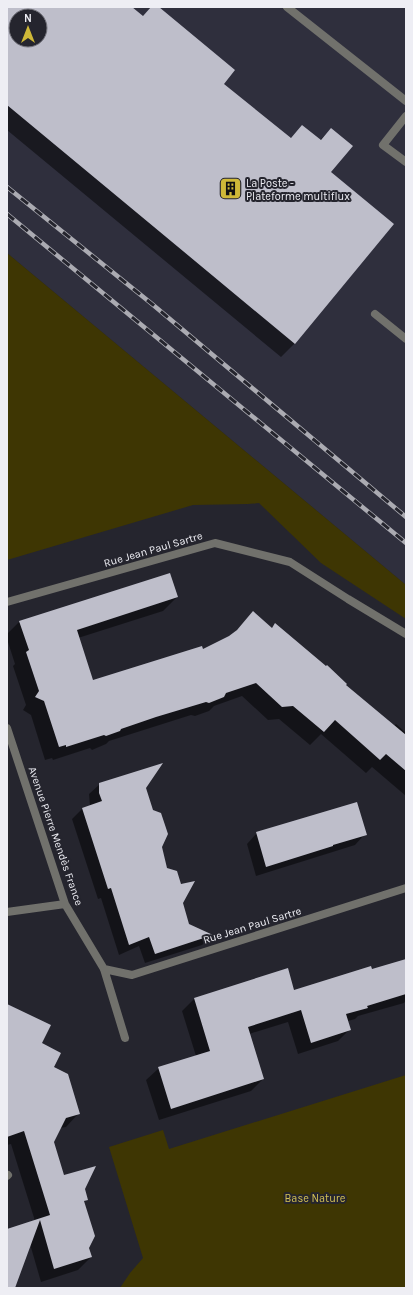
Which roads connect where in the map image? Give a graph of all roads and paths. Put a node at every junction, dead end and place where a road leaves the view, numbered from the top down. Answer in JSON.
{"nodes":[{"id":1,"x":287,"y":7,"type":"edge"},
{"id":2,"x":406,"y":101,"type":"edge"},
{"id":3,"x":406,"y":116,"type":"edge"},
{"id":4,"x":406,"y":162,"type":"edge"},
{"id":5,"x":375,"y":314,"type":"dead end"},
{"id":6,"x":406,"y":339,"type":"edge"},
{"id":7,"x":7,"y":602,"type":"edge"},
{"id":8,"x":406,"y":634,"type":"edge"},
{"id":9,"x":7,"y":728,"type":"edge"},
{"id":10,"x":406,"y":888,"type":"edge"},
{"id":11,"x":65,"y":904,"type":"junction"},
{"id":12,"x":7,"y":912,"type":"edge"},
{"id":13,"x":104,"y":969,"type":"junction"},
{"id":14,"x":125,"y":1038,"type":"dead end"}],
"edges":[{"from":1,"to":2,"type":"street"},
{"from":3,"to":4,"type":"street"},
{"from":5,"to":6,"type":"street"},
{"from":7,"to":8,"type":"street","name":"Rue Jean Paul Sartre"},
{"from":9,"to":11,"type":"street","name":"Avenue Pierre Mendès France"},
{"from":10,"to":13,"type":"street","name":"Rue Jean Paul Sartre"},
{"from":11,"to":12,"type":"street"},
{"from":11,"to":13,"type":"street","name":"Avenue Pierre Mendès France"},
{"from":13,"to":14,"type":"street","name":"Avenue Pierre Mendès France"}]}
